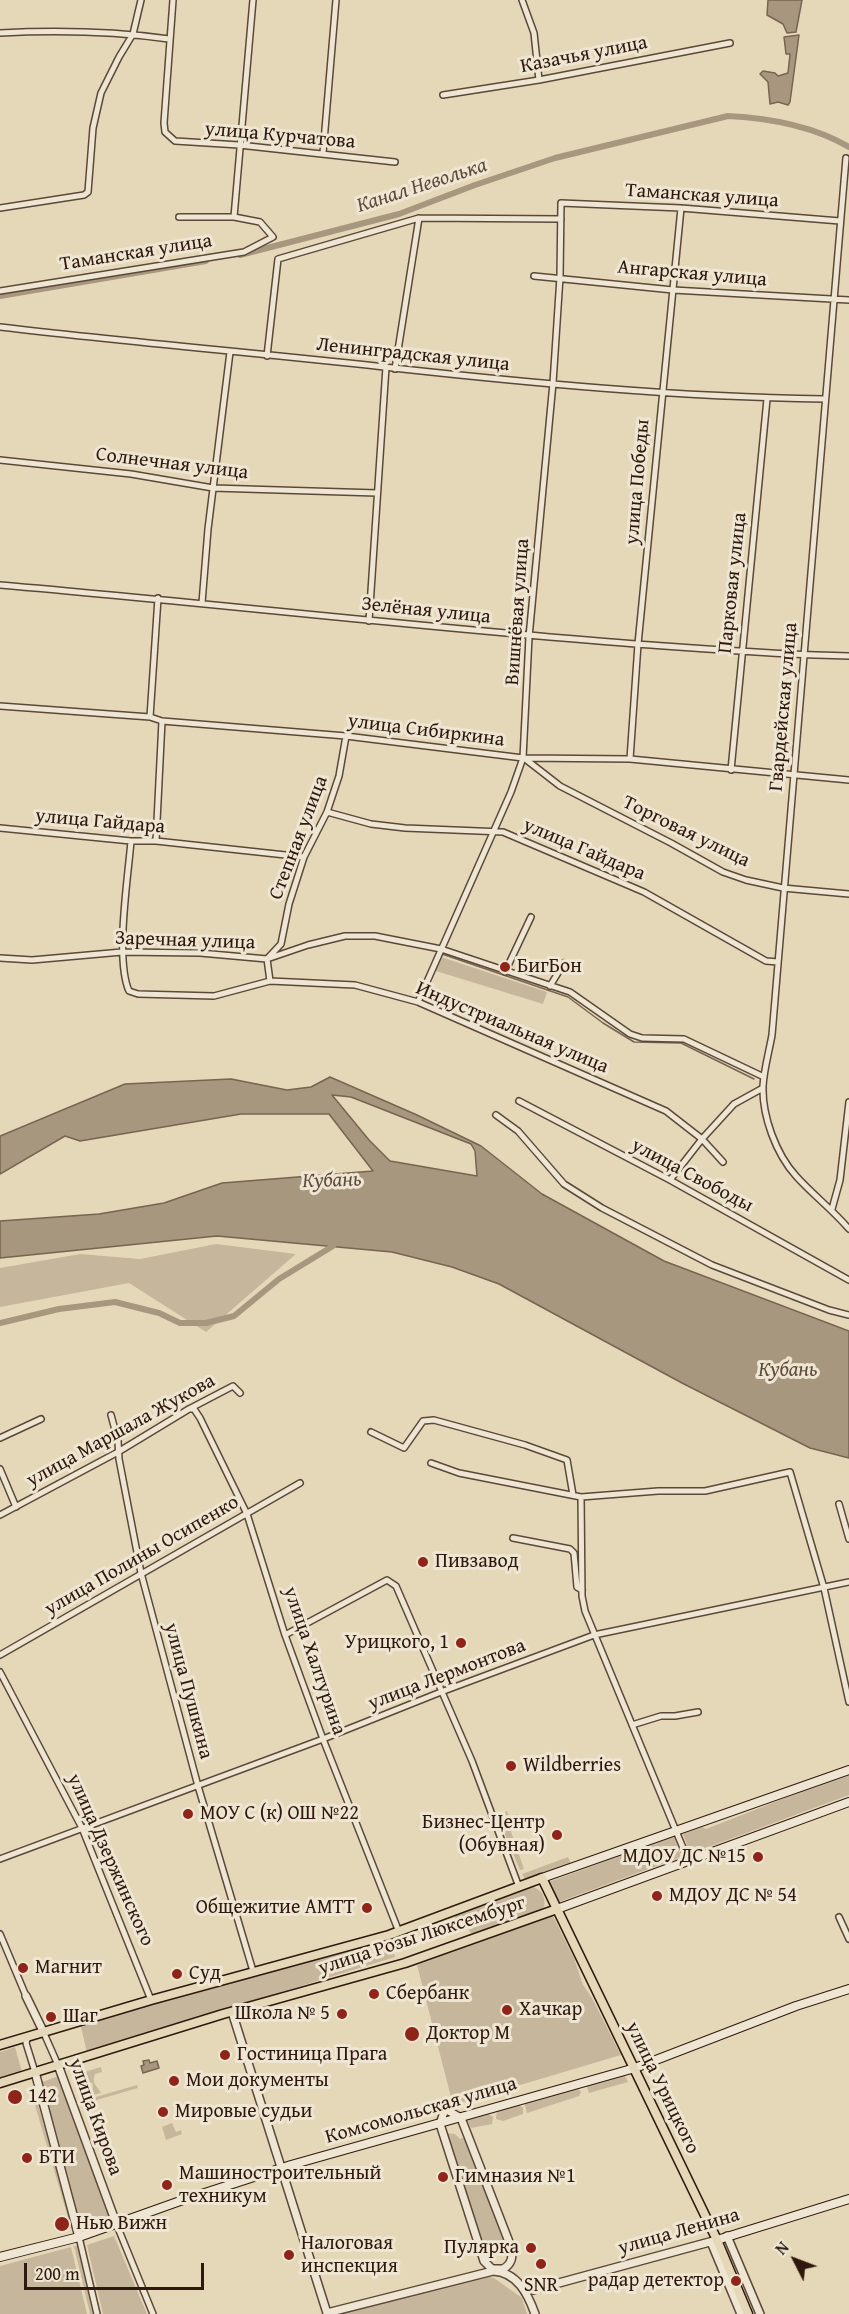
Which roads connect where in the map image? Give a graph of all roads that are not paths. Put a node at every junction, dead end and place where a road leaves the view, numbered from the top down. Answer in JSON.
{"nodes":[{"id":1,"x":141,"y":0,"type":"edge"},
{"id":2,"x":173,"y":0,"type":"edge"},
{"id":3,"x":253,"y":0,"type":"edge"},
{"id":4,"x":336,"y":0,"type":"edge"},
{"id":5,"x":522,"y":0,"type":"edge"},
{"id":6,"x":0,"y":33,"type":"edge"},
{"id":7,"x":132,"y":34,"type":"junction"},
{"id":8,"x":169,"y":39,"type":"junction"},
{"id":9,"x":730,"y":43,"type":"dead end"},
{"id":10,"x":539,"y":80,"type":"junction"},
{"id":11,"x":443,"y":95,"type":"dead end"},
{"id":12,"x":239,"y":145,"type":"junction"},
{"id":13,"x":323,"y":153,"type":"junction"},
{"id":14,"x":846,"y":158,"type":"dead end"},
{"id":15,"x":395,"y":162,"type":"dead end"},
{"id":16,"x":561,"y":203,"type":"joint"},
{"id":17,"x":0,"y":207,"type":"edge"},
{"id":18,"x":681,"y":208,"type":"junction"},
{"id":19,"x":179,"y":217,"type":"dead end"},
{"id":20,"x":234,"y":217,"type":"junction"},
{"id":21,"x":419,"y":218,"type":"junction"},
{"id":22,"x":561,"y":219,"type":"junction"},
{"id":23,"x":840,"y":221,"type":"junction"},
{"id":24,"x":534,"y":276,"type":"dead end"},
{"id":25,"x":560,"y":277,"type":"junction"},
{"id":26,"x":673,"y":290,"type":"junction"},
{"id":27,"x":0,"y":291,"type":"edge"},
{"id":28,"x":834,"y":300,"type":"junction"},
{"id":29,"x":849,"y":300,"type":"edge"},
{"id":30,"x":0,"y":327,"type":"edge"},
{"id":31,"x":230,"y":352,"type":"junction"},
{"id":32,"x":267,"y":356,"type":"junction"},
{"id":33,"x":386,"y":367,"type":"junction"},
{"id":34,"x":396,"y":369,"type":"junction"},
{"id":35,"x":553,"y":383,"type":"junction"},
{"id":36,"x":661,"y":392,"type":"junction"},
{"id":37,"x":767,"y":399,"type":"junction"},
{"id":38,"x":824,"y":399,"type":"junction"},
{"id":39,"x":0,"y":460,"type":"edge"},
{"id":40,"x":213,"y":488,"type":"junction"},
{"id":41,"x":377,"y":494,"type":"junction"},
{"id":42,"x":0,"y":585,"type":"edge"},
{"id":43,"x":158,"y":598,"type":"junction"},
{"id":44,"x":202,"y":603,"type":"junction"},
{"id":45,"x":369,"y":621,"type":"junction"},
{"id":46,"x":529,"y":637,"type":"junction"},
{"id":47,"x":638,"y":644,"type":"junction"},
{"id":48,"x":741,"y":653,"type":"junction"},
{"id":49,"x":805,"y":656,"type":"junction"},
{"id":50,"x":849,"y":656,"type":"edge"},
{"id":51,"x":0,"y":706,"type":"edge"},
{"id":52,"x":150,"y":717,"type":"junction"},
{"id":53,"x":162,"y":721,"type":"junction"},
{"id":54,"x":346,"y":736,"type":"junction"},
{"id":55,"x":524,"y":758,"type":"junction"},
{"id":56,"x":630,"y":759,"type":"junction"},
{"id":57,"x":730,"y":770,"type":"junction"},
{"id":58,"x":793,"y":776,"type":"junction"},
{"id":59,"x":849,"y":780,"type":"edge"},
{"id":60,"x":327,"y":812,"type":"junction"},
{"id":61,"x":0,"y":828,"type":"edge"},
{"id":62,"x":493,"y":832,"type":"junction"},
{"id":63,"x":131,"y":841,"type":"junction"},
{"id":64,"x":156,"y":841,"type":"junction"},
{"id":65,"x":304,"y":857,"type":"junction"},
{"id":66,"x":783,"y":888,"type":"junction"},
{"id":67,"x":849,"y":894,"type":"edge"},
{"id":68,"x":531,"y":917,"type":"dead end"},
{"id":69,"x":441,"y":950,"type":"junction"},
{"id":70,"x":122,"y":952,"type":"junction"},
{"id":71,"x":0,"y":957,"type":"edge"},
{"id":72,"x":267,"y":959,"type":"junction"},
{"id":73,"x":778,"y":962,"type":"junction"},
{"id":74,"x":564,"y":963,"type":"dead end"},
{"id":75,"x":505,"y":972,"type":"junction"},
{"id":76,"x":270,"y":981,"type":"junction"},
{"id":77,"x":550,"y":986,"type":"junction"},
{"id":78,"x":418,"y":1002,"type":"junction"},
{"id":79,"x":764,"y":1077,"type":"junction"},
{"id":80,"x":763,"y":1088,"type":"junction"},
{"id":81,"x":519,"y":1101,"type":"dead end"},
{"id":82,"x":849,"y":1102,"type":"edge"},
{"id":83,"x":496,"y":1115,"type":"dead end"},
{"id":84,"x":702,"y":1139,"type":"junction"},
{"id":85,"x":723,"y":1162,"type":"dead end"},
{"id":86,"x":670,"y":1180,"type":"junction"},
{"id":87,"x":832,"y":1209,"type":"junction"},
{"id":88,"x":849,"y":1229,"type":"edge"},
{"id":89,"x":849,"y":1280,"type":"edge"},
{"id":90,"x":849,"y":1315,"type":"edge"},
{"id":91,"x":240,"y":1393,"type":"dead end"},
{"id":92,"x":189,"y":1409,"type":"junction"},
{"id":93,"x":111,"y":1415,"type":"dead end"},
{"id":94,"x":40,"y":1419,"type":"dead end"},
{"id":95,"x":370,"y":1432,"type":"dead end"},
{"id":96,"x":0,"y":1438,"type":"edge"},
{"id":97,"x":118,"y":1452,"type":"junction"},
{"id":98,"x":431,"y":1463,"type":"dead end"},
{"id":99,"x":0,"y":1469,"type":"edge"},
{"id":100,"x":300,"y":1483,"type":"dead end"},
{"id":101,"x":573,"y":1495,"type":"junction"},
{"id":102,"x":581,"y":1497,"type":"junction"},
{"id":103,"x":838,"y":1504,"type":"dead end"},
{"id":104,"x":16,"y":1507,"type":"junction"},
{"id":105,"x":247,"y":1514,"type":"junction"},
{"id":106,"x":0,"y":1515,"type":"edge"},
{"id":107,"x":513,"y":1538,"type":"dead end"},
{"id":108,"x":849,"y":1539,"type":"edge"},
{"id":109,"x":141,"y":1572,"type":"junction"},
{"id":110,"x":849,"y":1582,"type":"edge"},
{"id":111,"x":824,"y":1588,"type":"junction"},
{"id":112,"x":582,"y":1590,"type":"junction"},
{"id":113,"x":285,"y":1635,"type":"junction"},
{"id":114,"x":594,"y":1635,"type":"junction"},
{"id":115,"x":0,"y":1655,"type":"edge"},
{"id":116,"x":0,"y":1672,"type":"edge"},
{"id":117,"x":441,"y":1692,"type":"junction"},
{"id":118,"x":849,"y":1702,"type":"edge"},
{"id":119,"x":698,"y":1712,"type":"dead end"},
{"id":120,"x":632,"y":1725,"type":"junction"},
{"id":121,"x":323,"y":1739,"type":"junction"},
{"id":122,"x":849,"y":1770,"type":"edge"},
{"id":123,"x":198,"y":1786,"type":"junction"},
{"id":124,"x":849,"y":1802,"type":"edge"},
{"id":125,"x":82,"y":1828,"type":"junction"},
{"id":126,"x":677,"y":1832,"type":"junction"},
{"id":127,"x":0,"y":1858,"type":"edge"},
{"id":128,"x":688,"y":1860,"type":"junction"},
{"id":129,"x":542,"y":1878,"type":"junction"},
{"id":130,"x":519,"y":1887,"type":"junction"},
{"id":131,"x":557,"y":1909,"type":"junction"},
{"id":132,"x":839,"y":1917,"type":"dead end"},
{"id":133,"x":399,"y":1932,"type":"junction"},
{"id":134,"x":0,"y":1934,"type":"edge"},
{"id":135,"x":849,"y":1939,"type":"edge"},
{"id":136,"x":253,"y":1971,"type":"junction"},
{"id":137,"x":849,"y":1989,"type":"edge"},
{"id":138,"x":26,"y":1996,"type":"joint"},
{"id":139,"x":151,"y":2000,"type":"junction"},
{"id":140,"x":232,"y":2012,"type":"junction"},
{"id":141,"x":43,"y":2031,"type":"junction"},
{"id":142,"x":28,"y":2036,"type":"junction"},
{"id":143,"x":0,"y":2045,"type":"edge"},
{"id":144,"x":58,"y":2065,"type":"junction"},
{"id":145,"x":635,"y":2068,"type":"junction"},
{"id":146,"x":35,"y":2072,"type":"junction"},
{"id":147,"x":0,"y":2083,"type":"edge"},
{"id":148,"x":461,"y":2118,"type":"junction"},
{"id":149,"x":440,"y":2124,"type":"junction"},
{"id":150,"x":281,"y":2168,"type":"junction"},
{"id":151,"x":849,"y":2199,"type":"edge"},
{"id":152,"x":116,"y":2223,"type":"junction"},
{"id":153,"x":727,"y":2236,"type":"junction"},
{"id":154,"x":79,"y":2237,"type":"junction"},
{"id":155,"x":714,"y":2241,"type":"junction"},
{"id":156,"x":0,"y":2257,"type":"edge"},
{"id":157,"x":497,"y":2271,"type":"junction"},
{"id":158,"x":518,"y":2283,"type":"junction"},
{"id":159,"x":326,"y":2313,"type":"edge"},
{"id":160,"x":97,"y":2314,"type":"edge"},
{"id":161,"x":153,"y":2314,"type":"edge"},
{"id":162,"x":535,"y":2314,"type":"edge"},
{"id":163,"x":741,"y":2314,"type":"edge"},
{"id":164,"x":748,"y":2314,"type":"edge"},
{"id":165,"x":759,"y":2314,"type":"edge"}],
"edges":[{"from":1,"to":7,"type":"street"},
{"from":2,"to":8,"type":"street"},
{"from":3,"to":12,"type":"street"},
{"from":4,"to":13,"type":"street"},
{"from":5,"to":10,"type":"street"},
{"from":6,"to":7,"type":"street"},
{"from":7,"to":8,"type":"street"},
{"from":7,"to":17,"type":"street"},
{"from":8,"to":12,"type":"street","name":"улица Курчатова"},
{"from":9,"to":10,"type":"street","name":"Казачья улица"},
{"from":10,"to":11,"type":"street","name":"Казачья улица"},
{"from":12,"to":13,"type":"street","name":"улица Курчатова"},
{"from":12,"to":20,"type":"street"},
{"from":13,"to":15,"type":"street","name":"улица Курчатова"},
{"from":14,"to":23,"type":"street","name":"Гвардейская улица"},
{"from":16,"to":18,"type":"street","name":"Таманская улица"},
{"from":16,"to":22,"type":"street","name":"Вишнёвая улица"},
{"from":18,"to":23,"type":"street","name":"Таманская улица"},
{"from":18,"to":26,"type":"street","name":"улица Победы"},
{"from":19,"to":20,"type":"street"},
{"from":20,"to":27,"type":"street","name":"Таманская улица"},
{"from":21,"to":22,"type":"street"},
{"from":21,"to":32,"type":"street"},
{"from":21,"to":34,"type":"street"},
{"from":22,"to":25,"type":"street","name":"Вишнёвая улица"},
{"from":23,"to":28,"type":"street","name":"Гвардейская улица"},
{"from":24,"to":25,"type":"street","name":"Ангарская улица"},
{"from":25,"to":26,"type":"street","name":"Ангарская улица"},
{"from":25,"to":35,"type":"street","name":"Вишнёвая улица"},
{"from":26,"to":28,"type":"street","name":"Ангарская улица"},
{"from":26,"to":36,"type":"street","name":"улица Победы"},
{"from":28,"to":29,"type":"street","name":"Ангарская улица"},
{"from":28,"to":38,"type":"street","name":"Гвардейская улица"},
{"from":30,"to":31,"type":"street","name":"Ленинградская улица"},
{"from":31,"to":32,"type":"street","name":"Ленинградская улица"},
{"from":31,"to":40,"type":"street"},
{"from":32,"to":33,"type":"street","name":"Ленинградская улица"},
{"from":33,"to":34,"type":"street","name":"Ленинградская улица"},
{"from":33,"to":41,"type":"street"},
{"from":34,"to":35,"type":"street","name":"Ленинградская улица"},
{"from":35,"to":36,"type":"street","name":"Ленинградская улица"},
{"from":35,"to":46,"type":"street","name":"Вишнёвая улица"},
{"from":36,"to":37,"type":"street","name":"Ленинградская улица"},
{"from":36,"to":47,"type":"street","name":"улица Победы"},
{"from":37,"to":38,"type":"street","name":"Ленинградская улица"},
{"from":37,"to":48,"type":"street","name":"Парковая улица"},
{"from":38,"to":49,"type":"street","name":"Гвардейская улица"},
{"from":39,"to":40,"type":"street","name":"Солнечная улица"},
{"from":40,"to":41,"type":"street","name":"Солнечная улица"},
{"from":40,"to":44,"type":"street"},
{"from":41,"to":45,"type":"street"},
{"from":42,"to":43,"type":"street","name":"Зелёная улица"},
{"from":43,"to":44,"type":"street","name":"Зелёная улица"},
{"from":43,"to":52,"type":"street"},
{"from":44,"to":45,"type":"street","name":"Зелёная улица"},
{"from":45,"to":46,"type":"street","name":"Зелёная улица"},
{"from":46,"to":47,"type":"street","name":"Зелёная улица"},
{"from":46,"to":55,"type":"street","name":"Вишнёвая улица"},
{"from":47,"to":48,"type":"street","name":"Зелёная улица"},
{"from":47,"to":56,"type":"street","name":"улица Победы"},
{"from":48,"to":49,"type":"street","name":"Зелёная улица"},
{"from":48,"to":57,"type":"street","name":"Парковая улица"},
{"from":49,"to":50,"type":"street","name":"Зелёная улица"},
{"from":49,"to":58,"type":"street","name":"Гвардейская улица"},
{"from":51,"to":52,"type":"street","name":"улица Сибиркина"},
{"from":52,"to":53,"type":"street","name":"улица Сибиркина"},
{"from":53,"to":54,"type":"street","name":"улица Сибиркина"},
{"from":53,"to":64,"type":"street"},
{"from":54,"to":55,"type":"street","name":"улица Сибиркина"},
{"from":54,"to":60,"type":"street","name":"Степная улица"},
{"from":55,"to":56,"type":"street","name":"улица Сибиркина"},
{"from":55,"to":62,"type":"street","name":"Вишнёвая улица"},
{"from":55,"to":66,"type":"street","name":"Торговая улица"},
{"from":56,"to":57,"type":"street","name":"улица Сибиркина"},
{"from":57,"to":58,"type":"street","name":"улица Сибиркина"},
{"from":58,"to":59,"type":"street","name":"улица Сибиркина"},
{"from":58,"to":66,"type":"street","name":"Гвардейская улица"},
{"from":60,"to":62,"type":"street","name":"улица Гайдара"},
{"from":60,"to":65,"type":"street","name":"Степная улица"},
{"from":61,"to":63,"type":"street","name":"улица Гайдара"},
{"from":62,"to":69,"type":"street","name":"Вишнёвая улица"},
{"from":62,"to":73,"type":"street","name":"улица Гайдара"},
{"from":63,"to":64,"type":"street","name":"улица Гайдара"},
{"from":63,"to":70,"type":"street","name":"Индустриальная улица"},
{"from":64,"to":65,"type":"street","name":"улица Гайдара"},
{"from":65,"to":72,"type":"street","name":"Степная улица"},
{"from":66,"to":67,"type":"street","name":"Торговая улица"},
{"from":66,"to":73,"type":"street","name":"Гвардейская улица"},
{"from":68,"to":75,"type":"street"},
{"from":69,"to":72,"type":"street","name":"Заречная улица"},
{"from":69,"to":75,"type":"street","name":"Заречная улица"},
{"from":69,"to":78,"type":"street","name":"Вишнёвая улица"},
{"from":70,"to":71,"type":"street","name":"Заречная улица"},
{"from":70,"to":72,"type":"street","name":"Заречная улица"},
{"from":70,"to":76,"type":"street","name":"Индустриальная улица"},
{"from":72,"to":76,"type":"street"},
{"from":73,"to":79,"type":"street","name":"Гвардейская улица"},
{"from":74,"to":77,"type":"street"},
{"from":75,"to":77,"type":"street","name":"Заречная улица"},
{"from":76,"to":78,"type":"street","name":"Индустриальная улица"},
{"from":77,"to":79,"type":"street","name":"Заречная улица"},
{"from":78,"to":84,"type":"street","name":"Индустриальная улица"},
{"from":79,"to":80,"type":"street","name":"Гвардейская улица"},
{"from":80,"to":84,"type":"street"},
{"from":80,"to":87,"type":"street","name":"Гвардейская улица"},
{"from":81,"to":86,"type":"street","name":"улица Свободы"},
{"from":82,"to":87,"type":"street"},
{"from":83,"to":90,"type":"street"},
{"from":84,"to":85,"type":"street","name":"Индустриальная улица"},
{"from":84,"to":86,"type":"street"},
{"from":86,"to":89,"type":"street","name":"улица Свободы"},
{"from":87,"to":88,"type":"street","name":"Гвардейская улица"},
{"from":91,"to":92,"type":"street","name":"улица Маршала Жукова"},
{"from":92,"to":97,"type":"street","name":"улица Маршала Жукова"},
{"from":92,"to":105,"type":"street","name":"улица Халтурина"},
{"from":93,"to":97,"type":"street","name":"улица Пушкина"},
{"from":94,"to":96,"type":"street"},
{"from":95,"to":101,"type":"street"},
{"from":97,"to":104,"type":"street","name":"улица Маршала Жукова"},
{"from":97,"to":109,"type":"street","name":"улица Пушкина"},
{"from":98,"to":101,"type":"street"},
{"from":99,"to":104,"type":"street","name":"улица Маршала Жукова"},
{"from":100,"to":105,"type":"street","name":"улица Полины Осипенко"},
{"from":101,"to":102,"type":"street"},
{"from":102,"to":111,"type":"street"},
{"from":102,"to":112,"type":"street"},
{"from":103,"to":108,"type":"street"},
{"from":104,"to":106,"type":"street","name":"улица Маршала Жукова"},
{"from":105,"to":109,"type":"street","name":"улица Полины Осипенко"},
{"from":105,"to":113,"type":"street","name":"улица Халтурина"},
{"from":107,"to":112,"type":"street"},
{"from":109,"to":115,"type":"street","name":"улица Полины Осипенко"},
{"from":109,"to":123,"type":"street","name":"улица Пушкина"},
{"from":110,"to":111,"type":"street","name":"улица Лермонтова"},
{"from":111,"to":114,"type":"street","name":"улица Лермонтова"},
{"from":111,"to":118,"type":"street"},
{"from":112,"to":114,"type":"street"},
{"from":113,"to":117,"type":"street"},
{"from":113,"to":121,"type":"street","name":"улица Халтурина"},
{"from":114,"to":117,"type":"street","name":"улица Лермонтова"},
{"from":114,"to":120,"type":"street"},
{"from":116,"to":125,"type":"street","name":"улица Дзержинского"},
{"from":117,"to":121,"type":"street","name":"улица Лермонтова"},
{"from":117,"to":130,"type":"street"},
{"from":119,"to":120,"type":"street"},
{"from":120,"to":126,"type":"street"},
{"from":121,"to":123,"type":"street","name":"улица Лермонтова"},
{"from":121,"to":133,"type":"street","name":"улица Халтурина"},
{"from":122,"to":126,"type":"main road","name":"улица Розы Люксембург"},
{"from":123,"to":125,"type":"street","name":"улица Лермонтова"},
{"from":123,"to":136,"type":"street","name":"улица Пушкина"},
{"from":124,"to":128,"type":"main road","name":"улица Розы Люксембург"},
{"from":125,"to":127,"type":"street","name":"улица Лермонтова"},
{"from":125,"to":139,"type":"street","name":"улица Дзержинского"},
{"from":126,"to":128,"type":"street"},
{"from":126,"to":129,"type":"main road","name":"улица Розы Люксембург"},
{"from":128,"to":131,"type":"main road","name":"улица Розы Люксембург"},
{"from":129,"to":130,"type":"main road","name":"улица Розы Люксембург"},
{"from":129,"to":131,"type":"main road","name":"улица Урицкого"},
{"from":130,"to":133,"type":"main road","name":"улица Розы Люксембург"},
{"from":131,"to":140,"type":"main road","name":"улица Розы Люксембург"},
{"from":131,"to":145,"type":"main road","name":"улица Урицкого"},
{"from":132,"to":135,"type":"street"},
{"from":133,"to":136,"type":"main road","name":"улица Розы Люксембург"},
{"from":134,"to":138,"type":"street","name":"улица Кирова"},
{"from":136,"to":139,"type":"main road","name":"улица Розы Люксембург"},
{"from":137,"to":145,"type":"main road","name":"Комсомольская улица"},
{"from":138,"to":141,"type":"street","name":"улица Кирова"},
{"from":139,"to":141,"type":"main road","name":"улица Розы Люксембург"},
{"from":140,"to":144,"type":"main road","name":"улица Розы Люксембург"},
{"from":140,"to":150,"type":"street"},
{"from":141,"to":142,"type":"main road","name":"улица Розы Люксембург"},
{"from":141,"to":144,"type":"street","name":"улица Кирова"},
{"from":142,"to":143,"type":"main road","name":"улица Розы Люксембург"},
{"from":142,"to":146,"type":"street","name":"улица Кирова"},
{"from":144,"to":146,"type":"main road","name":"улица Розы Люксембург"},
{"from":144,"to":152,"type":"street","name":"улица Кирова"},
{"from":145,"to":148,"type":"main road","name":"Комсомольская улица"},
{"from":145,"to":155,"type":"main road","name":"улица Урицкого"},
{"from":146,"to":147,"type":"main road","name":"улица Розы Люксембург"},
{"from":146,"to":154,"type":"street","name":"улица Кирова"},
{"from":148,"to":149,"type":"main road","name":"Комсомольская улица"},
{"from":148,"to":149,"type":"street"},
{"from":148,"to":157,"type":"street"},
{"from":149,"to":150,"type":"main road","name":"Комсомольская улица"},
{"from":149,"to":157,"type":"street"},
{"from":150,"to":152,"type":"main road","name":"Комсомольская улица"},
{"from":150,"to":159,"type":"street"},
{"from":151,"to":153,"type":"main road","name":"улица Ленина"},
{"from":152,"to":154,"type":"main road","name":"Комсомольская улица"},
{"from":152,"to":161,"type":"street","name":"улица Кирова"},
{"from":153,"to":155,"type":"main road","name":"улица Ленина"},
{"from":153,"to":165,"type":"street"},
{"from":154,"to":156,"type":"main road","name":"Комсомольская улица"},
{"from":154,"to":160,"type":"street","name":"улица Кирова"},
{"from":155,"to":158,"type":"street","name":"улица Ленина"},
{"from":155,"to":163,"type":"street","name":"улица Урицкого"},
{"from":155,"to":164,"type":"main road","name":"улица Урицкого"},
{"from":157,"to":158,"type":"street"},
{"from":157,"to":159,"type":"street"},
{"from":158,"to":162,"type":"street"}]}
